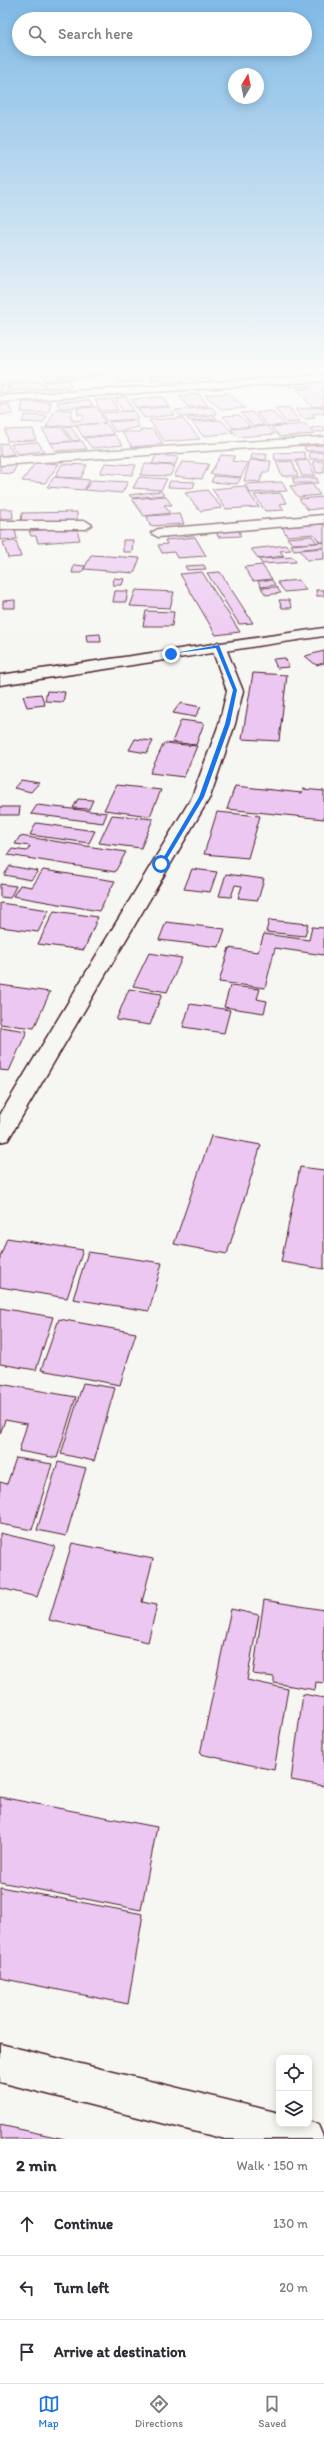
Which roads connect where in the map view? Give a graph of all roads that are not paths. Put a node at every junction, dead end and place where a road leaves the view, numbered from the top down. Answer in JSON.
{"nodes":[{"id":1,"x":324,"y":519,"type":"edge"},
{"id":2,"x":0,"y":525,"type":"edge"},
{"id":3,"x":86,"y":525,"type":"dead end"},
{"id":4,"x":158,"y":533,"type":"dead end"},
{"id":5,"x":324,"y":632,"type":"edge"},
{"id":6,"x":218,"y":646,"type":"junction"},
{"id":7,"x":0,"y":680,"type":"edge"},
{"id":8,"x":0,"y":1134,"type":"edge"},
{"id":9,"x":0,"y":2063,"type":"edge"},
{"id":10,"x":304,"y":2139,"type":"edge"}],
"edges":[{"from":1,"to":4,"type":"street"},
{"from":2,"to":3,"type":"street"},
{"from":5,"to":6,"type":"street"},
{"from":6,"to":7,"type":"street"},
{"from":6,"to":8,"type":"street"},
{"from":9,"to":10,"type":"street"}]}
